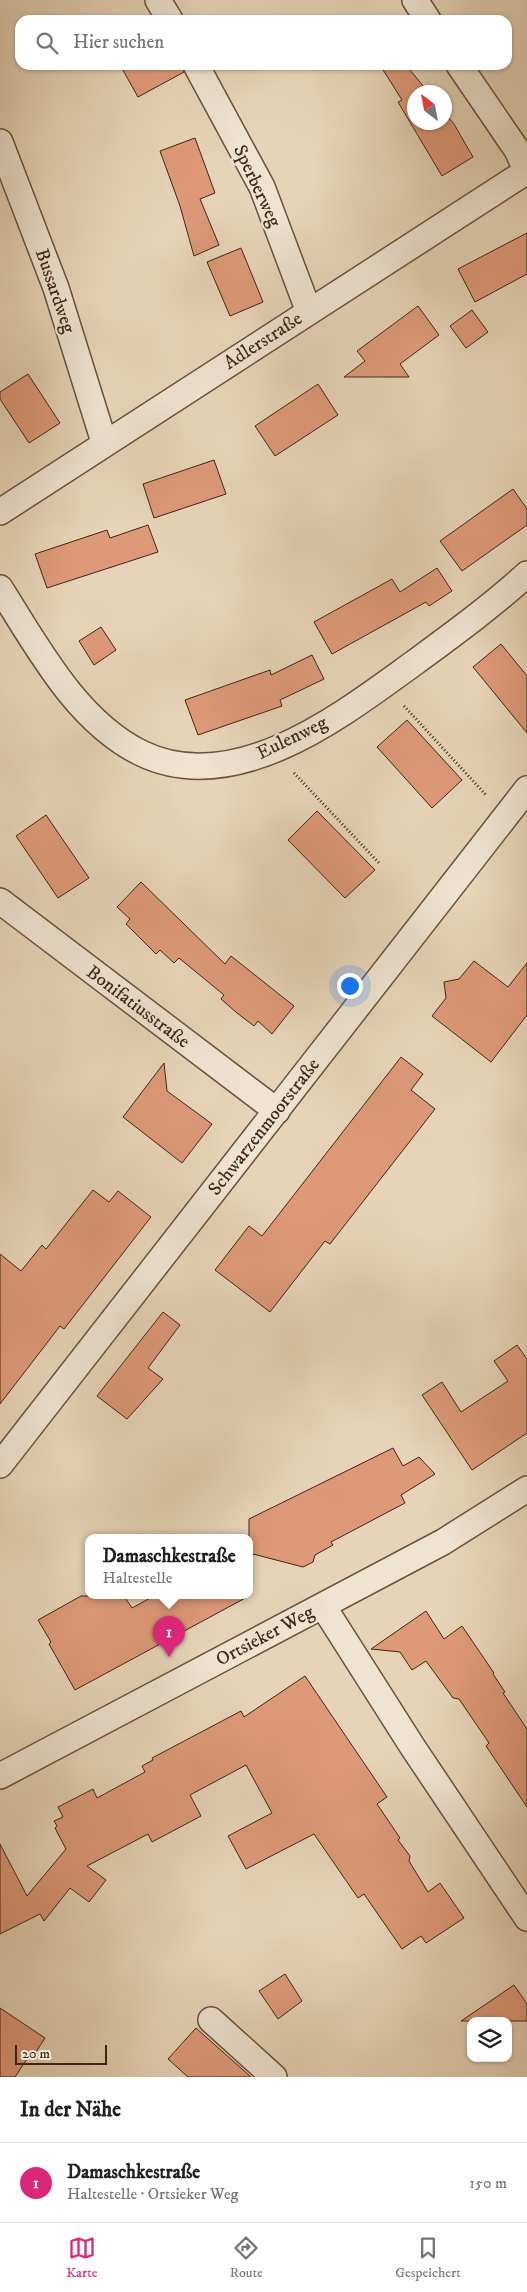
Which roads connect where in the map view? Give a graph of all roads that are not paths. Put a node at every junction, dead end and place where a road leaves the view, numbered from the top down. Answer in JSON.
{"nodes":[{"id":1,"x":158,"y":0,"type":"edge"},
{"id":2,"x":415,"y":0,"type":"edge"},
{"id":3,"x":167,"y":15,"type":"edge"},
{"id":4,"x":425,"y":15,"type":"edge"},
{"id":5,"x":199,"y":70,"type":"edge"},
{"id":6,"x":462,"y":70,"type":"edge"},
{"id":7,"x":0,"y":142,"type":"edge"},
{"id":8,"x":527,"y":172,"type":"edge"},
{"id":9,"x":309,"y":312,"type":"junction"},
{"id":10,"x":104,"y":442,"type":"junction"},
{"id":11,"x":0,"y":512,"type":"edge"},
{"id":12,"x":527,"y":574,"type":"edge"},
{"id":13,"x":0,"y":588,"type":"edge"},
{"id":14,"x":527,"y":789,"type":"edge"},
{"id":15,"x":1,"y":903,"type":"edge"},
{"id":16,"x":277,"y":1111,"type":"junction"},
{"id":17,"x":0,"y":1466,"type":"edge"},
{"id":18,"x":527,"y":1489,"type":"edge"},
{"id":19,"x":323,"y":1606,"type":"junction"},
{"id":20,"x":0,"y":1776,"type":"edge"},
{"id":21,"x":527,"y":1918,"type":"edge"},
{"id":22,"x":211,"y":2020,"type":"dead end"},
{"id":23,"x":274,"y":2077,"type":"edge"}],
"edges":[{"from":1,"to":3,"type":"street"},
{"from":2,"to":4,"type":"street"},
{"from":5,"to":9,"type":"street","name":"Sperberweg"},
{"from":6,"to":8,"type":"street"},
{"from":7,"to":10,"type":"street","name":"Bussardweg"},
{"from":8,"to":9,"type":"street","name":"Adlerstraße"},
{"from":9,"to":10,"type":"street","name":"Adlerstraße"},
{"from":10,"to":11,"type":"street","name":"Adlerstraße"},
{"from":12,"to":13,"type":"street","name":"Eulenweg"},
{"from":14,"to":16,"type":"street","name":"Schwarzenmoorstraße"},
{"from":15,"to":16,"type":"street","name":"Bonifatiusstraße"},
{"from":16,"to":17,"type":"street","name":"Schwarzenmoorstraße"},
{"from":18,"to":19,"type":"street","name":"Ortsieker Weg"},
{"from":19,"to":20,"type":"street","name":"Ortsieker Weg"},
{"from":19,"to":21,"type":"street"},
{"from":22,"to":23,"type":"street"}]}
